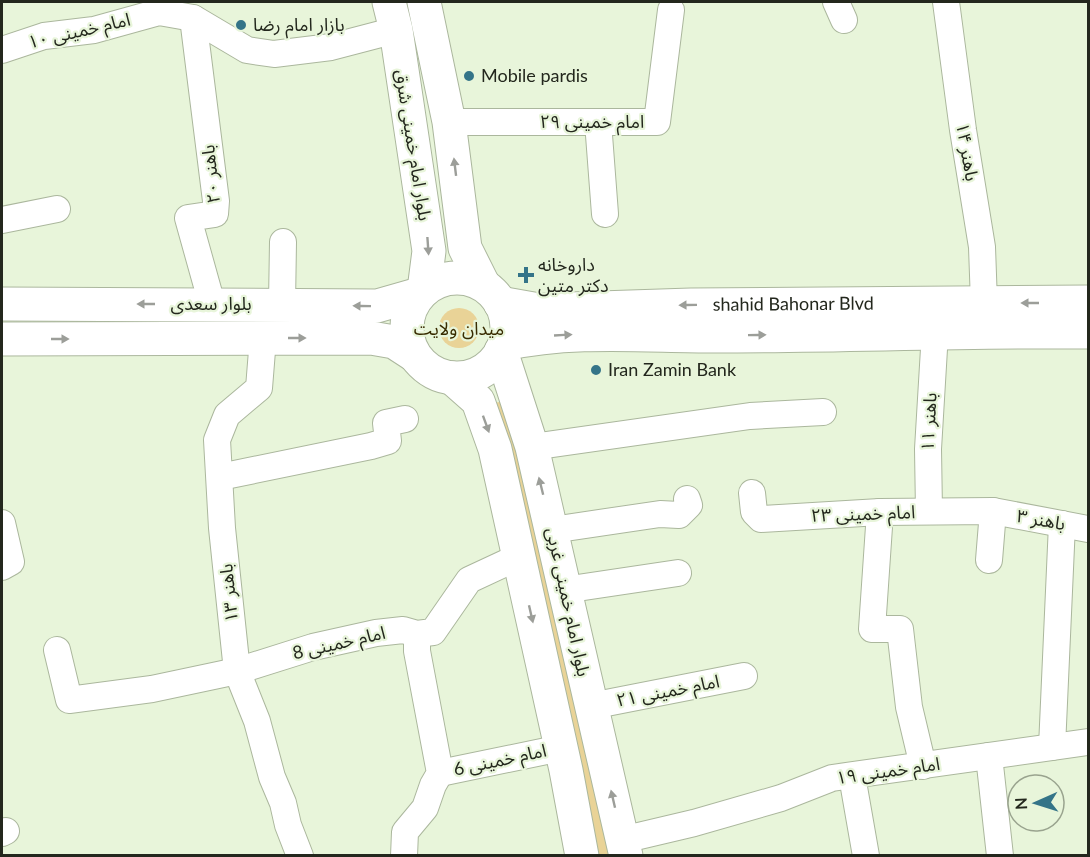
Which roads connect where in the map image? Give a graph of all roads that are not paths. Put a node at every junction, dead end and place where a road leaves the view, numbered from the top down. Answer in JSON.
{"nodes":[{"id":1,"x":424,"y":2,"type":"edge"},
{"id":2,"x":946,"y":2,"type":"edge"},
{"id":3,"x":671,"y":10,"type":"dead end"},
{"id":4,"x":121,"y":12,"type":"edge"},
{"id":5,"x":392,"y":16,"type":"edge"},
{"id":6,"x":193,"y":18,"type":"junction"},
{"id":7,"x":2,"y":50,"type":"edge"},
{"id":8,"x":449,"y":122,"type":"junction"},
{"id":9,"x":598,"y":122,"type":"junction"},
{"id":10,"x":57,"y":209,"type":"dead end"},
{"id":11,"x":605,"y":213,"type":"dead end"},
{"id":12,"x":2,"y":220,"type":"edge"},
{"id":13,"x":283,"y":242,"type":"dead end"},
{"id":14,"x":422,"y":292,"type":"junction"},
{"id":15,"x":491,"y":293,"type":"junction"},
{"id":16,"x":1089,"y":302,"type":"edge"},
{"id":17,"x":984,"y":303,"type":"junction"},
{"id":18,"x":2,"y":304,"type":"edge"},
{"id":19,"x":212,"y":304,"type":"junction"},
{"id":20,"x":282,"y":304,"type":"junction"},
{"id":21,"x":935,"y":332,"type":"junction"},
{"id":22,"x":1089,"y":332,"type":"edge"},
{"id":23,"x":262,"y":338,"type":"junction"},
{"id":24,"x":2,"y":339,"type":"edge"},
{"id":25,"x":503,"y":347,"type":"junction"},
{"id":26,"x":414,"y":355,"type":"junction"},
{"id":27,"x":452,"y":378,"type":"junction"},
{"id":28,"x":823,"y":412,"type":"dead end"},
{"id":29,"x":405,"y":419,"type":"dead end"},
{"id":30,"x":532,"y":447,"type":"junction"},
{"id":31,"x":220,"y":477,"type":"junction"},
{"id":32,"x":752,"y":493,"type":"dead end"},
{"id":33,"x":687,"y":499,"type":"dead end"},
{"id":34,"x":929,"y":511,"type":"junction"},
{"id":35,"x":880,"y":512,"type":"junction"},
{"id":36,"x":993,"y":512,"type":"junction"},
{"id":37,"x":2,"y":523,"type":"edge"},
{"id":38,"x":1062,"y":524,"type":"junction"},
{"id":39,"x":1089,"y":529,"type":"edge"},
{"id":40,"x":552,"y":530,"type":"junction"},
{"id":41,"x":519,"y":559,"type":"junction"},
{"id":42,"x":989,"y":560,"type":"dead end"},
{"id":43,"x":2,"y":567,"type":"edge"},
{"id":44,"x":678,"y":573,"type":"dead end"},
{"id":45,"x":564,"y":590,"type":"junction"},
{"id":46,"x":417,"y":634,"type":"junction"},
{"id":47,"x":57,"y":650,"type":"dead end"},
{"id":48,"x":237,"y":671,"type":"junction"},
{"id":49,"x":744,"y":676,"type":"dead end"},
{"id":50,"x":591,"y":706,"type":"junction"},
{"id":51,"x":1089,"y":742,"type":"edge"},
{"id":52,"x":1052,"y":747,"type":"junction"},
{"id":53,"x":561,"y":748,"type":"junction"},
{"id":54,"x":989,"y":756,"type":"junction"},
{"id":55,"x":923,"y":766,"type":"junction"},
{"id":56,"x":440,"y":773,"type":"junction"},
{"id":57,"x":852,"y":776,"type":"junction"},
{"id":58,"x":624,"y":848,"type":"edge"},
{"id":59,"x":300,"y":855,"type":"edge"},
{"id":60,"x":405,"y":855,"type":"edge"},
{"id":61,"x":582,"y":855,"type":"edge"},
{"id":62,"x":866,"y":855,"type":"edge"},
{"id":63,"x":1000,"y":855,"type":"edge"}],
"edges":[{"from":1,"to":8,"type":"main road","name":"بلوار امام خمینی شرق"},
{"from":2,"to":17,"type":"street","name":"باهنر ۱۴"},
{"from":3,"to":9,"type":"street","name":"امام خمینی ۲۹"},
{"from":4,"to":6,"type":"street","name":"امام خمینی ۱۰"},
{"from":4,"to":7,"type":"street","name":"امام خمینی ۱۰"},
{"from":5,"to":6,"type":"street","name":"امام خمینی ۱۰"},
{"from":5,"to":14,"type":"main road","name":"بلوار امام خمینی شرق","one_way":true},
{"from":6,"to":19,"type":"street","name":"باهنر ۲۰"},
{"from":8,"to":9,"type":"street","name":"امام خمینی ۲۹"},
{"from":15,"to":8,"type":"main road","name":"بلوار امام خمینی شرق","one_way":true},
{"from":9,"to":11,"type":"street"},
{"from":10,"to":12,"type":"street"},
{"from":13,"to":20,"type":"street"},
{"from":14,"to":15,"type":"main road"},
{"from":14,"to":20,"type":"main road","name":"بلوار سعدی","one_way":true},
{"from":14,"to":26,"type":"main road"},
{"from":17,"to":15,"type":"main road","name":"shahid Bahonar Blvd","one_way":true},
{"from":15,"to":25,"type":"main road"},
{"from":16,"to":17,"type":"main road","name":"shahid Bahonar Blvd","one_way":true},
{"from":19,"to":18,"type":"main road","name":"بلوار سعدی","one_way":true},
{"from":19,"to":20,"type":"main road","name":"بلوار سعدی"},
{"from":21,"to":22,"type":"main road","name":"shahid Bahonar Blvd"},
{"from":25,"to":21,"type":"main road","name":"shahid Bahonar Blvd","one_way":true},
{"from":21,"to":34,"type":"street","name":"باهنر ۱۱"},
{"from":24,"to":23,"type":"main road","name":"بلوار سعدی","one_way":true},
{"from":23,"to":26,"type":"main road","name":"بلوار سعدی","one_way":true},
{"from":23,"to":31,"type":"street","name":"باهنر ۱۳"},
{"from":25,"to":27,"type":"main road"},
{"from":25,"to":30,"type":"main road","name":"بلوار امام خمینی غربی"},
{"from":26,"to":27,"type":"main road"},
{"from":27,"to":41,"type":"main road","one_way":true},
{"from":28,"to":30,"type":"street"},
{"from":29,"to":31,"type":"street"},
{"from":40,"to":30,"type":"main road","name":"بلوار امام خمینی غربی","one_way":true},
{"from":31,"to":48,"type":"street","name":"باهنر ۱۳"},
{"from":32,"to":35,"type":"street","name":"امام خمینی ۲۳"},
{"from":33,"to":40,"type":"street"},
{"from":34,"to":35,"type":"street","name":"امام خمینی ۲۳"},
{"from":34,"to":36,"type":"street","name":"امام خمینی ۲۳"},
{"from":35,"to":55,"type":"street"},
{"from":36,"to":38,"type":"street","name":"باهنر ۳"},
{"from":36,"to":42,"type":"street"},
{"from":37,"to":43,"type":"street"},
{"from":38,"to":39,"type":"street","name":"باهنر ۳"},
{"from":38,"to":52,"type":"street"},
{"from":40,"to":45,"type":"main road","name":"بلوار امام خمینی غربی"},
{"from":41,"to":46,"type":"street"},
{"from":41,"to":53,"type":"main road","one_way":true},
{"from":44,"to":45,"type":"street"},
{"from":45,"to":50,"type":"main road","name":"بلوار امام خمینی غربی"},
{"from":46,"to":48,"type":"street","name":"امام خمینی 8"},
{"from":46,"to":56,"type":"street"},
{"from":47,"to":48,"type":"street","name":"امام خمینی 8"},
{"from":48,"to":59,"type":"street","name":"باهنر ۱۳"},
{"from":49,"to":50,"type":"street","name":"امام خمینی ۲۱"},
{"from":58,"to":50,"type":"main road","name":"بلوار امام خمینی غربی","one_way":true},
{"from":51,"to":52,"type":"street","name":"امام خمینی ۱۹"},
{"from":52,"to":54,"type":"street","name":"امام خمینی ۱۹"},
{"from":53,"to":56,"type":"street","name":"امام خمینی 6"},
{"from":53,"to":61,"type":"main road"},
{"from":54,"to":55,"type":"street","name":"امام خمینی ۱۹"},
{"from":54,"to":63,"type":"street"},
{"from":55,"to":57,"type":"street","name":"امام خمینی ۱۹"},
{"from":56,"to":60,"type":"street"},
{"from":57,"to":58,"type":"street","name":"امام خمینی ۱۹"},
{"from":57,"to":62,"type":"street"}]}
